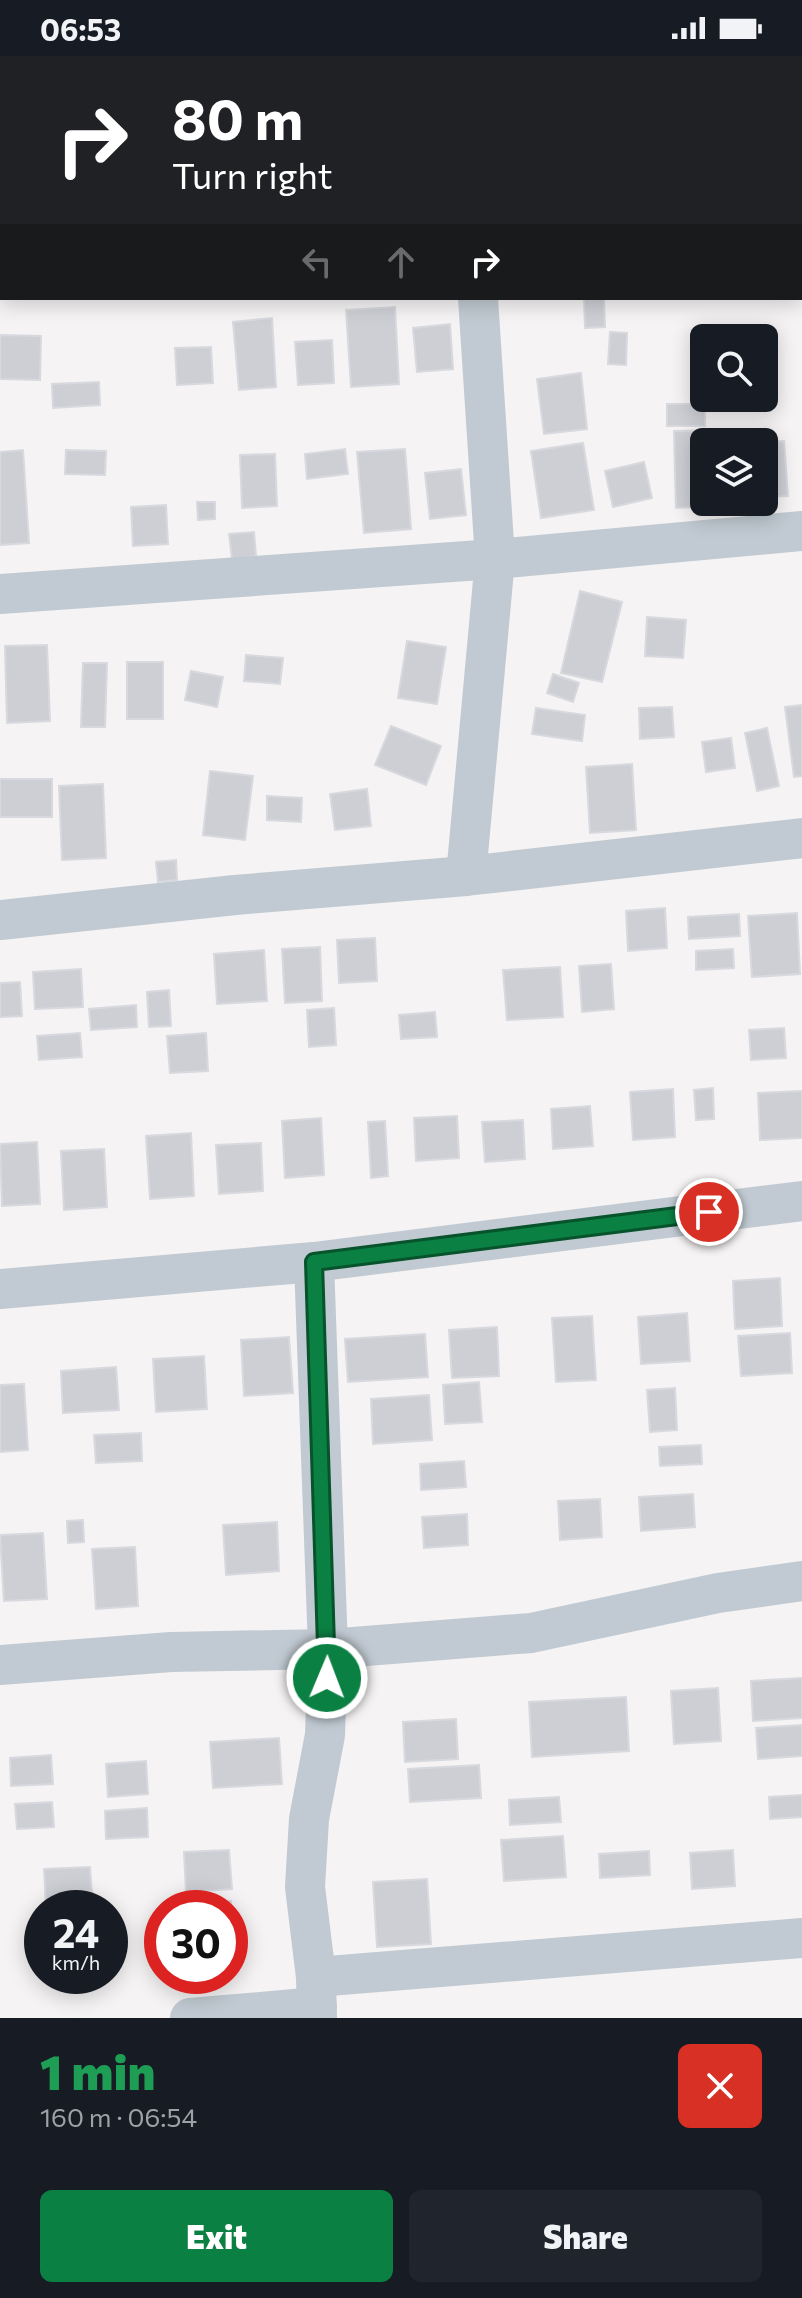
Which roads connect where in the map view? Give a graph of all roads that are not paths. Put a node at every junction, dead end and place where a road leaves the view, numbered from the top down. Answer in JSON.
{"nodes":[{"id":1,"x":478,"y":300,"type":"edge"},
{"id":2,"x":802,"y":531,"type":"edge"},
{"id":3,"x":495,"y":559,"type":"junction"},
{"id":4,"x":0,"y":594,"type":"edge"},
{"id":5,"x":802,"y":838,"type":"edge"},
{"id":6,"x":466,"y":876,"type":"junction"},
{"id":7,"x":0,"y":920,"type":"edge"},
{"id":8,"x":802,"y":1201,"type":"edge"},
{"id":9,"x":314,"y":1262,"type":"junction"},
{"id":10,"x":0,"y":1289,"type":"edge"},
{"id":11,"x":802,"y":1581,"type":"edge"},
{"id":12,"x":328,"y":1649,"type":"junction"},
{"id":13,"x":0,"y":1665,"type":"edge"},
{"id":14,"x":802,"y":1938,"type":"edge"},
{"id":15,"x":317,"y":2001,"type":"edge"},
{"id":16,"x":190,"y":2018,"type":"edge"}],
"edges":[{"from":1,"to":3,"type":"street"},
{"from":2,"to":3,"type":"street"},
{"from":3,"to":4,"type":"street"},
{"from":3,"to":6,"type":"street"},
{"from":5,"to":6,"type":"street"},
{"from":6,"to":7,"type":"street"},
{"from":8,"to":9,"type":"street"},
{"from":9,"to":10,"type":"street"},
{"from":9,"to":12,"type":"street"},
{"from":11,"to":12,"type":"street"},
{"from":12,"to":13,"type":"street"},
{"from":12,"to":15,"type":"street"},
{"from":14,"to":15,"type":"street"},
{"from":15,"to":16,"type":"street"}]}
